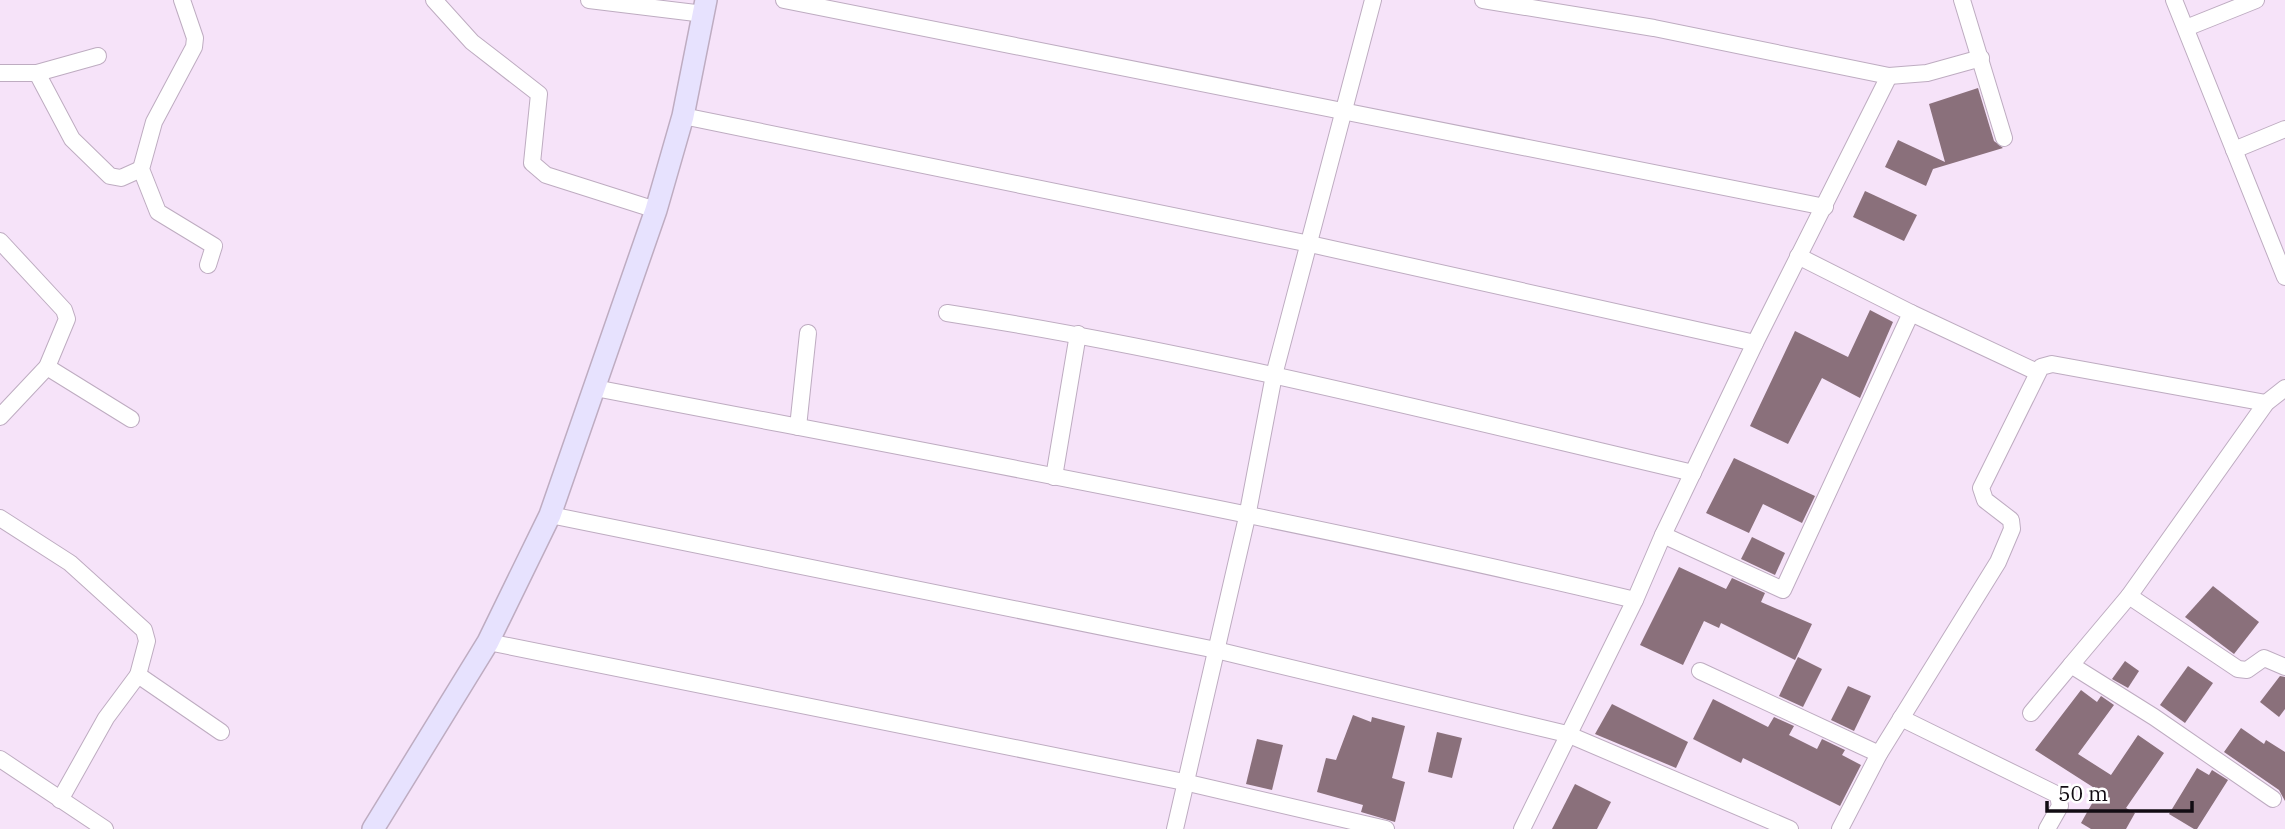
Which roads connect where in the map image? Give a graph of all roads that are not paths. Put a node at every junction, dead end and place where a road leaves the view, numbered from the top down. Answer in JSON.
{"nodes":[{"id":1,"x":182,"y":0,"type":"edge"},
{"id":2,"x":434,"y":0,"type":"edge"},
{"id":3,"x":589,"y":0,"type":"edge"},
{"id":4,"x":784,"y":0,"type":"edge"},
{"id":5,"x":1373,"y":0,"type":"edge"},
{"id":6,"x":1483,"y":0,"type":"edge"},
{"id":7,"x":1962,"y":0,"type":"edge"},
{"id":8,"x":2174,"y":0,"type":"edge"},
{"id":9,"x":2256,"y":0,"type":"edge"},
{"id":10,"x":705,"y":7,"type":"edge"},
{"id":11,"x":2186,"y":28,"type":"junction"},
{"id":12,"x":98,"y":55,"type":"dead end"},
{"id":13,"x":1981,"y":58,"type":"junction"},
{"id":14,"x":0,"y":73,"type":"edge"},
{"id":15,"x":37,"y":73,"type":"junction"},
{"id":16,"x":1889,"y":76,"type":"junction"},
{"id":17,"x":1345,"y":110,"type":"junction"},
{"id":18,"x":684,"y":116,"type":"junction"},
{"id":19,"x":2285,"y":129,"type":"edge"},
{"id":20,"x":2004,"y":138,"type":"dead end"},
{"id":21,"x":2234,"y":150,"type":"junction"},
{"id":22,"x":141,"y":169,"type":"junction"},
{"id":23,"x":1825,"y":207,"type":"junction"},
{"id":24,"x":656,"y":210,"type":"junction"},
{"id":25,"x":0,"y":241,"type":"edge"},
{"id":26,"x":1310,"y":244,"type":"junction"},
{"id":27,"x":1798,"y":256,"type":"junction"},
{"id":28,"x":2281,"y":256,"type":"edge"},
{"id":29,"x":208,"y":265,"type":"dead end"},
{"id":30,"x":2285,"y":277,"type":"edge"},
{"id":31,"x":947,"y":313,"type":"dead end"},
{"id":32,"x":1911,"y":313,"type":"junction"},
{"id":33,"x":808,"y":334,"type":"dead end"},
{"id":34,"x":1078,"y":334,"type":"junction"},
{"id":35,"x":1755,"y":343,"type":"junction"},
{"id":36,"x":47,"y":367,"type":"junction"},
{"id":37,"x":2037,"y":372,"type":"junction"},
{"id":38,"x":1274,"y":375,"type":"junction"},
{"id":39,"x":595,"y":388,"type":"junction"},
{"id":40,"x":2285,"y":388,"type":"edge"},
{"id":41,"x":2266,"y":403,"type":"junction"},
{"id":42,"x":0,"y":417,"type":"edge"},
{"id":43,"x":131,"y":419,"type":"dead end"},
{"id":44,"x":798,"y":427,"type":"junction"},
{"id":45,"x":1693,"y":473,"type":"junction"},
{"id":46,"x":1054,"y":477,"type":"junction"},
{"id":47,"x":550,"y":515,"type":"junction"},
{"id":48,"x":1247,"y":517,"type":"junction"},
{"id":49,"x":0,"y":518,"type":"edge"},
{"id":50,"x":1663,"y":535,"type":"junction"},
{"id":51,"x":2129,"y":596,"type":"junction"},
{"id":52,"x":1635,"y":600,"type":"junction"},
{"id":53,"x":488,"y":642,"type":"junction"},
{"id":54,"x":1216,"y":650,"type":"junction"},
{"id":55,"x":2071,"y":665,"type":"junction"},
{"id":56,"x":2285,"y":667,"type":"edge"},
{"id":57,"x":1699,"y":671,"type":"dead end"},
{"id":58,"x":138,"y":675,"type":"junction"},
{"id":59,"x":2031,"y":713,"type":"dead end"},
{"id":60,"x":1901,"y":719,"type":"junction"},
{"id":61,"x":221,"y":732,"type":"dead end"},
{"id":62,"x":1567,"y":734,"type":"junction"},
{"id":63,"x":1879,"y":754,"type":"junction"},
{"id":64,"x":1,"y":761,"type":"edge"},
{"id":65,"x":1184,"y":782,"type":"junction"},
{"id":66,"x":2273,"y":799,"type":"dead end"},
{"id":67,"x":60,"y":800,"type":"junction"},
{"id":68,"x":1318,"y":822,"type":"edge"},
{"id":69,"x":105,"y":829,"type":"edge"},
{"id":70,"x":373,"y":829,"type":"edge"},
{"id":71,"x":1175,"y":829,"type":"edge"},
{"id":72,"x":1386,"y":829,"type":"edge"},
{"id":73,"x":1521,"y":829,"type":"edge"},
{"id":74,"x":1790,"y":829,"type":"edge"},
{"id":75,"x":1840,"y":829,"type":"edge"},
{"id":76,"x":2047,"y":829,"type":"edge"}],
"edges":[{"from":1,"to":22,"type":"street"},
{"from":2,"to":24,"type":"street"},
{"from":3,"to":10,"type":"street"},
{"from":4,"to":17,"type":"street"},
{"from":5,"to":17,"type":"street"},
{"from":6,"to":16,"type":"street"},
{"from":7,"to":13,"type":"street"},
{"from":8,"to":11,"type":"street"},
{"from":9,"to":11,"type":"street"},
{"from":10,"to":18,"type":"street"},
{"from":11,"to":21,"type":"street"},
{"from":12,"to":15,"type":"street"},
{"from":13,"to":16,"type":"street"},
{"from":13,"to":20,"type":"street"},
{"from":14,"to":15,"type":"street"},
{"from":15,"to":22,"type":"street"},
{"from":16,"to":23,"type":"street"},
{"from":17,"to":23,"type":"street"},
{"from":17,"to":26,"type":"street"},
{"from":18,"to":24,"type":"street"},
{"from":18,"to":26,"type":"street"},
{"from":19,"to":21,"type":"street"},
{"from":21,"to":28,"type":"street"},
{"from":22,"to":29,"type":"street"},
{"from":23,"to":27,"type":"street"},
{"from":24,"to":39,"type":"street"},
{"from":25,"to":36,"type":"street"},
{"from":26,"to":35,"type":"street"},
{"from":26,"to":38,"type":"street"},
{"from":27,"to":32,"type":"street"},
{"from":27,"to":35,"type":"street"},
{"from":28,"to":30,"type":"street"},
{"from":31,"to":34,"type":"street"},
{"from":32,"to":37,"type":"street"},
{"from":32,"to":50,"type":"street"},
{"from":33,"to":44,"type":"street"},
{"from":34,"to":38,"type":"street"},
{"from":34,"to":46,"type":"street"},
{"from":35,"to":45,"type":"street"},
{"from":36,"to":42,"type":"street"},
{"from":36,"to":43,"type":"street"},
{"from":37,"to":41,"type":"street"},
{"from":37,"to":60,"type":"street"},
{"from":38,"to":45,"type":"street"},
{"from":38,"to":48,"type":"street"},
{"from":39,"to":44,"type":"street"},
{"from":39,"to":47,"type":"street"},
{"from":40,"to":41,"type":"street"},
{"from":41,"to":51,"type":"street"},
{"from":44,"to":46,"type":"street"},
{"from":45,"to":50,"type":"street"},
{"from":46,"to":48,"type":"street"},
{"from":47,"to":53,"type":"street"},
{"from":47,"to":54,"type":"street"},
{"from":48,"to":52,"type":"street"},
{"from":48,"to":54,"type":"street"},
{"from":49,"to":58,"type":"street"},
{"from":50,"to":52,"type":"street"},
{"from":51,"to":55,"type":"street"},
{"from":51,"to":56,"type":"street"},
{"from":52,"to":62,"type":"street"},
{"from":53,"to":65,"type":"street"},
{"from":53,"to":70,"type":"street"},
{"from":54,"to":62,"type":"street"},
{"from":54,"to":65,"type":"street"},
{"from":55,"to":59,"type":"street"},
{"from":55,"to":66,"type":"street"},
{"from":57,"to":63,"type":"street"},
{"from":58,"to":61,"type":"street"},
{"from":58,"to":67,"type":"street"},
{"from":60,"to":63,"type":"street"},
{"from":60,"to":76,"type":"street"},
{"from":62,"to":73,"type":"street"},
{"from":62,"to":74,"type":"street"},
{"from":63,"to":75,"type":"street"},
{"from":64,"to":67,"type":"street"},
{"from":65,"to":68,"type":"street"},
{"from":65,"to":71,"type":"street"},
{"from":67,"to":69,"type":"street"},
{"from":68,"to":72,"type":"street"}]}
